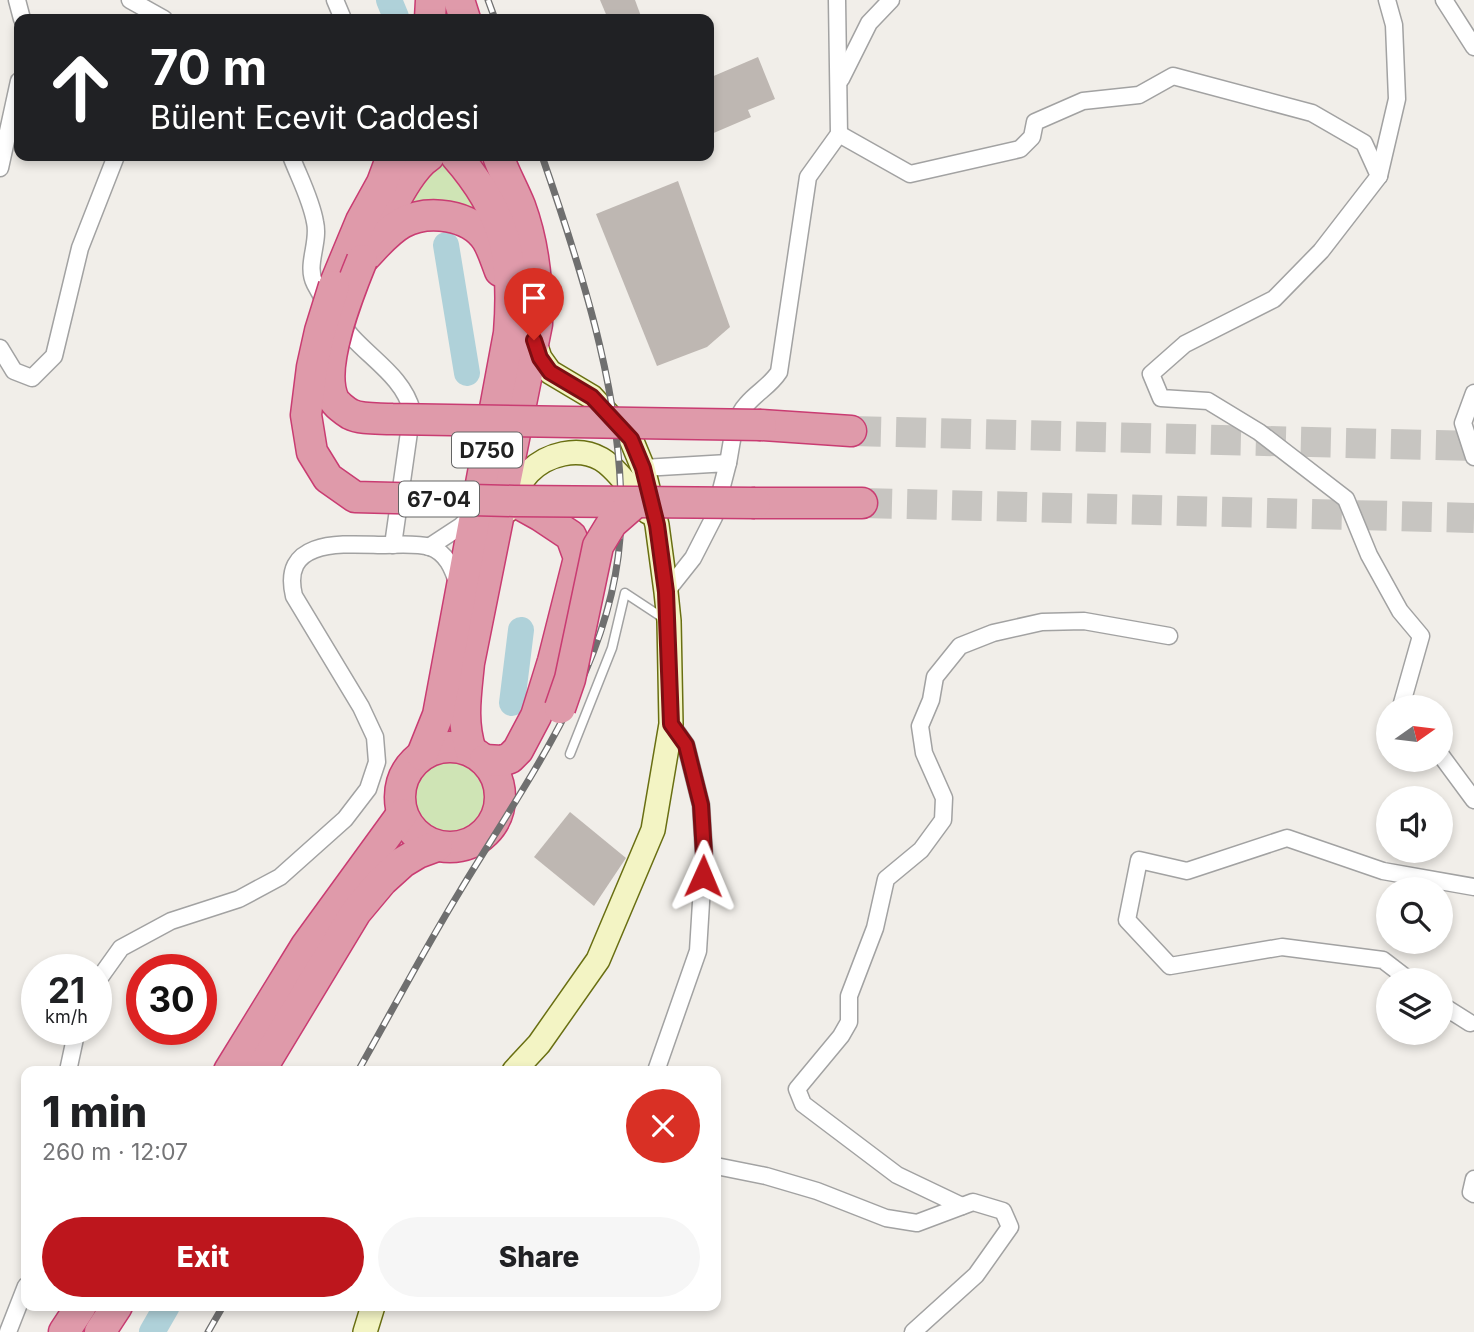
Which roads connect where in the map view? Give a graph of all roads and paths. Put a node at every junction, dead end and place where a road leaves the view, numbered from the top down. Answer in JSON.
{"nodes":[{"id":1,"x":131,"y":0,"type":"edge"},
{"id":2,"x":837,"y":0,"type":"edge"},
{"id":3,"x":891,"y":0,"type":"edge"},
{"id":4,"x":1387,"y":0,"type":"edge"},
{"id":5,"x":1444,"y":0,"type":"edge"},
{"id":6,"x":155,"y":14,"type":"edge"},
{"id":7,"x":1474,"y":47,"type":"edge"},
{"id":8,"x":840,"y":82,"type":"junction"},
{"id":9,"x":14,"y":105,"type":"edge"},
{"id":10,"x":839,"y":134,"type":"junction"},
{"id":11,"x":114,"y":161,"type":"edge"},
{"id":12,"x":293,"y":161,"type":"edge"},
{"id":13,"x":390,"y":161,"type":"edge"},
{"id":14,"x":422,"y":161,"type":"edge"},
{"id":15,"x":460,"y":161,"type":"edge"},
{"id":16,"x":500,"y":161,"type":"edge"},
{"id":17,"x":0,"y":168,"type":"edge"},
{"id":18,"x":1378,"y":176,"type":"junction"},
{"id":19,"x":362,"y":260,"type":"junction"},
{"id":20,"x":511,"y":305,"type":"junction"},
{"id":21,"x":534,"y":340,"type":"junction"},
{"id":22,"x":0,"y":348,"type":"edge"},
{"id":23,"x":1474,"y":393,"type":"edge"},
{"id":24,"x":851,"y":431,"type":"tunnel mouth"},
{"id":25,"x":1474,"y":457,"type":"edge"},
{"id":26,"x":728,"y":463,"type":"junction"},
{"id":27,"x":643,"y":468,"type":"junction"},
{"id":28,"x":514,"y":501,"type":"junction"},
{"id":29,"x":636,"y":502,"type":"junction"},
{"id":30,"x":862,"y":503,"type":"tunnel mouth"},
{"id":31,"x":476,"y":510,"type":"junction"},
{"id":32,"x":657,"y":525,"type":"junction"},
{"id":33,"x":495,"y":538,"type":"junction"},
{"id":34,"x":393,"y":545,"type":"junction"},
{"id":35,"x":429,"y":547,"type":"junction"},
{"id":36,"x":461,"y":592,"type":"junction"},
{"id":37,"x":666,"y":592,"type":"junction"},
{"id":38,"x":669,"y":621,"type":"junction"},
{"id":39,"x":1169,"y":636,"type":"dead end"},
{"id":40,"x":1404,"y":695,"type":"edge"},
{"id":41,"x":548,"y":712,"type":"junction"},
{"id":42,"x":671,"y":724,"type":"junction"},
{"id":43,"x":570,"y":754,"type":"dead end"},
{"id":44,"x":422,"y":755,"type":"junction"},
{"id":45,"x":478,"y":756,"type":"junction"},
{"id":46,"x":1453,"y":772,"type":"edge"},
{"id":47,"x":1474,"y":800,"type":"edge"},
{"id":48,"x":499,"y":806,"type":"junction"},
{"id":49,"x":402,"y":814,"type":"junction"},
{"id":50,"x":437,"y":846,"type":"junction"},
{"id":51,"x":1474,"y":887,"type":"edge"},
{"id":52,"x":112,"y":961,"type":"edge"},
{"id":53,"x":1393,"y":968,"type":"edge"},
{"id":54,"x":1453,"y":1012,"type":"edge"},
{"id":55,"x":1473,"y":1024,"type":"edge"},
{"id":56,"x":74,"y":1045,"type":"edge"},
{"id":57,"x":69,"y":1066,"type":"edge"},
{"id":58,"x":232,"y":1066,"type":"edge"},
{"id":59,"x":263,"y":1066,"type":"edge"},
{"id":60,"x":519,"y":1066,"type":"edge"},
{"id":61,"x":658,"y":1066,"type":"edge"},
{"id":62,"x":721,"y":1167,"type":"edge"},
{"id":63,"x":1474,"y":1179,"type":"edge"},
{"id":64,"x":1474,"y":1194,"type":"edge"},
{"id":65,"x":962,"y":1206,"type":"junction"},
{"id":66,"x":21,"y":1299,"type":"edge"},
{"id":67,"x":0,"y":1310,"type":"edge"},
{"id":68,"x":78,"y":1311,"type":"edge"},
{"id":69,"x":114,"y":1311,"type":"edge"},
{"id":70,"x":371,"y":1311,"type":"edge"},
{"id":71,"x":9,"y":1330,"type":"edge"},
{"id":72,"x":64,"y":1332,"type":"edge"},
{"id":73,"x":100,"y":1332,"type":"edge"},
{"id":74,"x":365,"y":1332,"type":"edge"},
{"id":75,"x":913,"y":1332,"type":"edge"}],
"edges":[{"from":1,"to":6,"type":"street"},
{"from":2,"to":8,"type":"street"},
{"from":3,"to":8,"type":"street"},
{"from":4,"to":18,"type":"street"},
{"from":5,"to":7,"type":"street"},
{"from":8,"to":10,"type":"street"},
{"from":9,"to":17,"type":"street"},
{"from":10,"to":18,"type":"street"},
{"from":10,"to":26,"type":"street"},
{"from":11,"to":22,"type":"street"},
{"from":12,"to":34,"type":"street"},
{"from":13,"to":28,"type":"highway","number":"67-04","bridge":true},
{"from":14,"to":19,"type":"highway"},
{"from":15,"to":20,"type":"highway","number":"D750"},
{"from":16,"to":21,"type":"highway","number":"D750"},
{"from":18,"to":40,"type":"street"},
{"from":19,"to":20,"type":"highway"},
{"from":19,"to":24,"type":"highway","bridge":true},
{"from":20,"to":31,"type":"highway","number":"D750"},
{"from":21,"to":27,"type":"main road"},
{"from":21,"to":33,"type":"highway","number":"D750"},
{"from":23,"to":25,"type":"street"},
{"from":26,"to":27,"type":"street"},
{"from":26,"to":37,"type":"street"},
{"from":27,"to":32,"type":"main road"},
{"from":28,"to":29,"type":"highway","number":"67-04","bridge":true},
{"from":28,"to":41,"type":"highway"},
{"from":29,"to":30,"type":"highway","number":"67-04","bridge":true},
{"from":29,"to":41,"type":"highway","bridge":true},
{"from":31,"to":35,"type":"street"},
{"from":31,"to":36,"type":"highway","number":"D750"},
{"from":32,"to":33,"type":"main road"},
{"from":32,"to":37,"type":"main road"},
{"from":33,"to":45,"type":"highway","number":"D750"},
{"from":34,"to":35,"type":"street"},
{"from":34,"to":52,"type":"street"},
{"from":35,"to":36,"type":"street"},
{"from":36,"to":44,"type":"highway","number":"D750"},
{"from":37,"to":38,"type":"main road"},
{"from":38,"to":42,"type":"main road"},
{"from":38,"to":43,"type":"lane"},
{"from":39,"to":65,"type":"street"},
{"from":41,"to":45,"type":"highway"},
{"from":41,"to":48,"type":"highway"},
{"from":42,"to":60,"type":"main road"},
{"from":42,"to":61,"type":"street"},
{"from":44,"to":45,"type":"highway"},
{"from":44,"to":49,"type":"highway","number":"D750"},
{"from":45,"to":48,"type":"highway","number":"D750"},
{"from":46,"to":47,"type":"street"},
{"from":48,"to":50,"type":"highway"},
{"from":49,"to":50,"type":"highway"},
{"from":49,"to":58,"type":"highway"},
{"from":50,"to":59,"type":"highway"},
{"from":51,"to":53,"type":"street"},
{"from":54,"to":55,"type":"street"},
{"from":56,"to":57,"type":"street"},
{"from":62,"to":65,"type":"street"},
{"from":63,"to":64,"type":"street"},
{"from":65,"to":75,"type":"street"},
{"from":66,"to":71,"type":"street"},
{"from":67,"to":71,"type":"street"},
{"from":68,"to":72,"type":"highway"},
{"from":69,"to":73,"type":"highway"},
{"from":70,"to":74,"type":"main road"}]}
